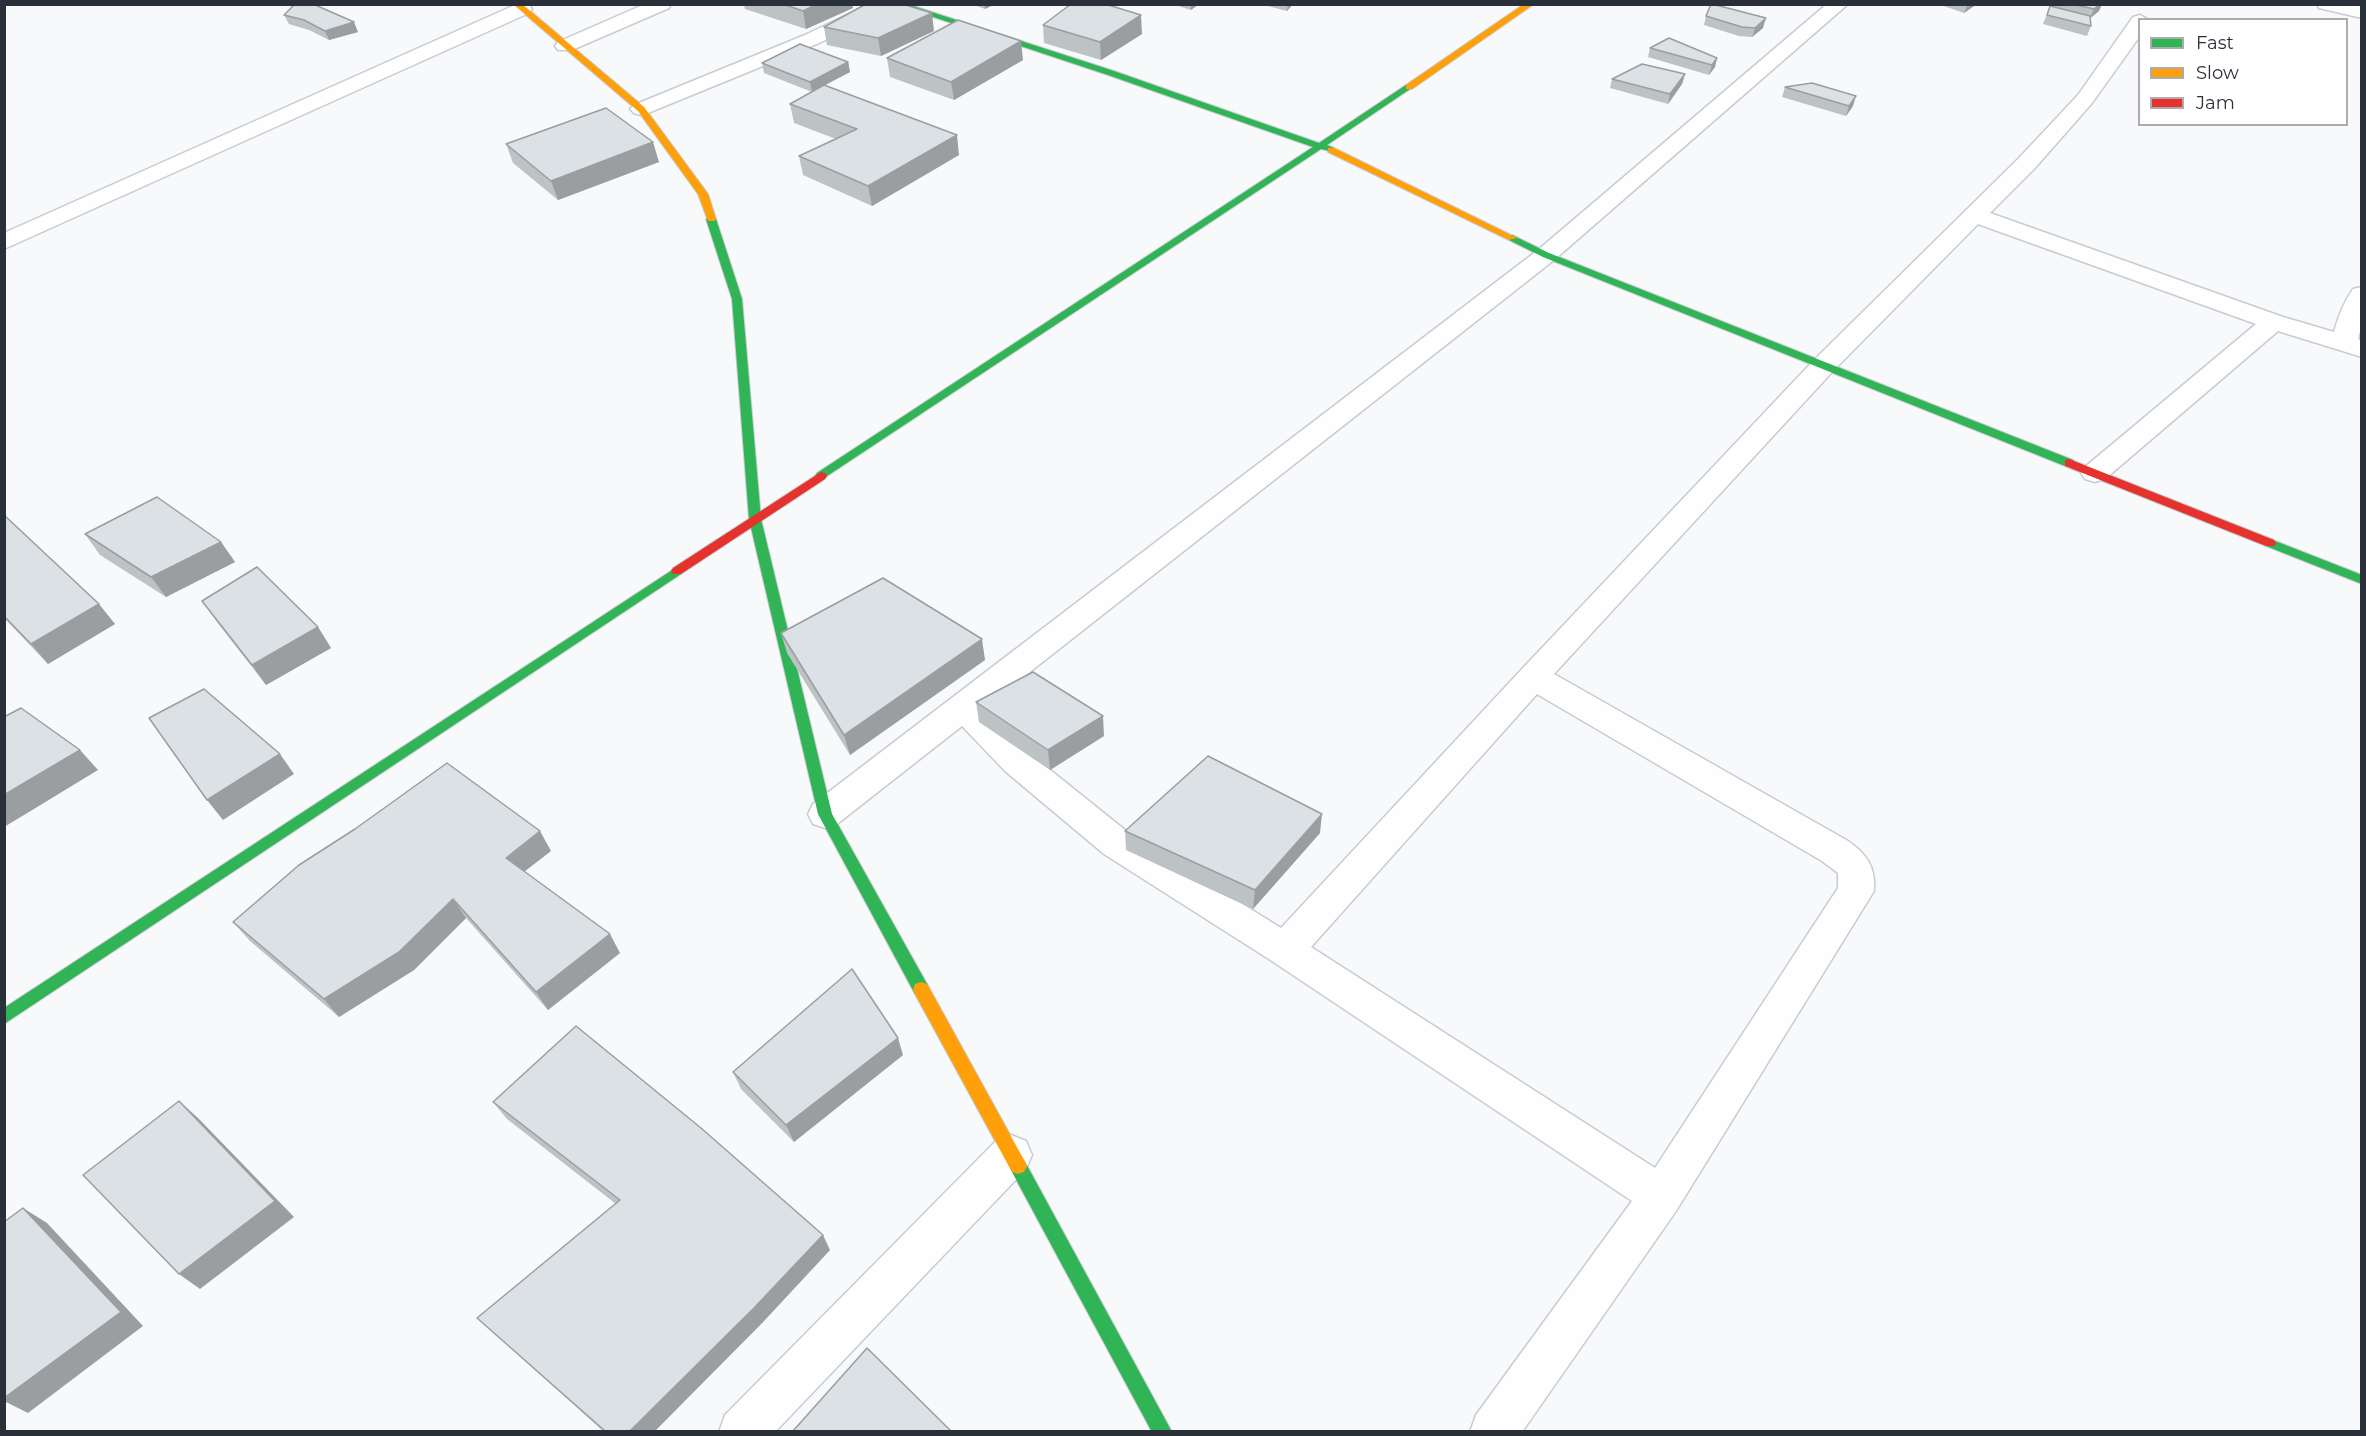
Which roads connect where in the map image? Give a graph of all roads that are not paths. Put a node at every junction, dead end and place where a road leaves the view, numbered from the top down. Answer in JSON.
{"nodes":[{"id":1,"x":662,"y":4,"type":"edge"},
{"id":2,"x":886,"y":4,"type":"edge"},
{"id":3,"x":898,"y":4,"type":"edge"},
{"id":4,"x":1530,"y":4,"type":"edge"},
{"id":5,"x":1839,"y":4,"type":"edge"},
{"id":6,"x":2151,"y":4,"type":"edge"},
{"id":7,"x":2326,"y":4,"type":"edge"},
{"id":8,"x":520,"y":7,"type":"edge"},
{"id":9,"x":2361,"y":12,"type":"edge"},
{"id":10,"x":2141,"y":18,"type":"edge"},
{"id":11,"x":2138,"y":23,"type":"edge"},
{"id":12,"x":565,"y":46,"type":"junction"},
{"id":13,"x":641,"y":109,"type":"junction"},
{"id":14,"x":1323,"y":146,"type":"junction"},
{"id":15,"x":1974,"y":215,"type":"junction"},
{"id":16,"x":4,"y":242,"type":"edge"},
{"id":17,"x":1546,"y":255,"type":"junction"},
{"id":18,"x":2361,"y":294,"type":"edge"},
{"id":19,"x":2274,"y":322,"type":"junction"},
{"id":20,"x":2353,"y":346,"type":"edge"},
{"id":21,"x":1824,"y":365,"type":"junction"},
{"id":22,"x":2095,"y":473,"type":"junction"},
{"id":23,"x":754,"y":519,"type":"junction"},
{"id":24,"x":2361,"y":580,"type":"edge"},
{"id":25,"x":1533,"y":677,"type":"junction"},
{"id":26,"x":964,"y":708,"type":"junction"},
{"id":27,"x":825,"y":814,"type":"junction"},
{"id":28,"x":1285,"y":950,"type":"junction"},
{"id":29,"x":4,"y":1017,"type":"edge"},
{"id":30,"x":1011,"y":1155,"type":"junction"},
{"id":31,"x":1661,"y":1196,"type":"junction"},
{"id":32,"x":742,"y":1431,"type":"edge"},
{"id":33,"x":1163,"y":1431,"type":"edge"},
{"id":34,"x":1492,"y":1431,"type":"edge"}],
"edges":[{"from":1,"to":12,"type":"street"},
{"from":2,"to":13,"type":"street"},
{"from":3,"to":14,"type":"street"},
{"from":4,"to":14,"type":"street"},
{"from":5,"to":17,"type":"street"},
{"from":6,"to":10,"type":"street"},
{"from":7,"to":9,"type":"street"},
{"from":8,"to":12,"type":"street"},
{"from":8,"to":16,"type":"street"},
{"from":11,"to":15,"type":"street"},
{"from":12,"to":13,"type":"street"},
{"from":13,"to":23,"type":"street"},
{"from":14,"to":17,"type":"street"},
{"from":14,"to":23,"type":"street"},
{"from":15,"to":19,"type":"street"},
{"from":15,"to":21,"type":"street"},
{"from":17,"to":21,"type":"street"},
{"from":17,"to":26,"type":"street"},
{"from":18,"to":20,"type":"street"},
{"from":19,"to":20,"type":"street"},
{"from":19,"to":22,"type":"street"},
{"from":21,"to":22,"type":"street"},
{"from":21,"to":25,"type":"street"},
{"from":22,"to":24,"type":"street"},
{"from":23,"to":27,"type":"street"},
{"from":23,"to":29,"type":"street"},
{"from":25,"to":28,"type":"street"},
{"from":25,"to":31,"type":"street"},
{"from":26,"to":27,"type":"street"},
{"from":26,"to":28,"type":"street"},
{"from":27,"to":30,"type":"street"},
{"from":28,"to":31,"type":"street"},
{"from":30,"to":32,"type":"street"},
{"from":30,"to":33,"type":"street"},
{"from":31,"to":34,"type":"street"}]}
